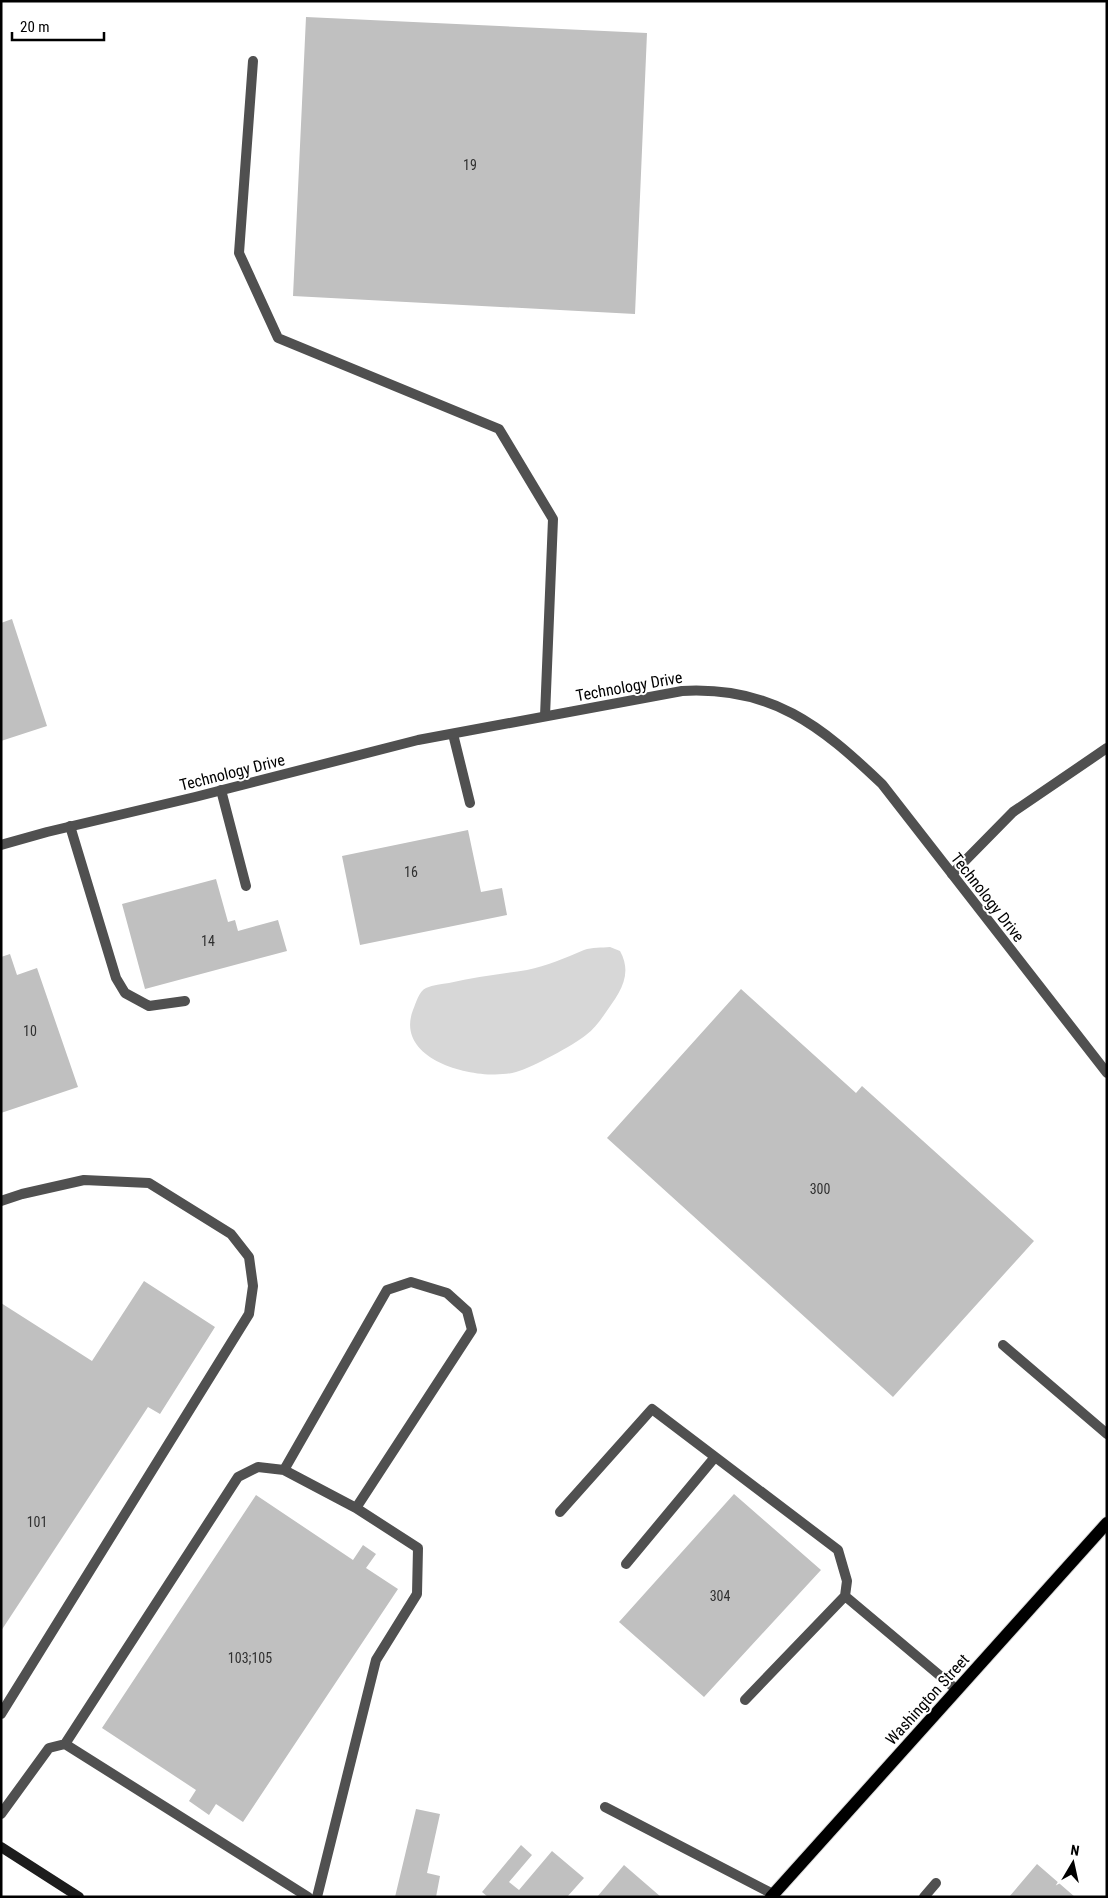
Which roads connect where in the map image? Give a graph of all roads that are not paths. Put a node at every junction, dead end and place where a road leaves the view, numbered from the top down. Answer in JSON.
{"nodes":[{"id":1,"x":253,"y":61,"type":"dead end"},
{"id":2,"x":545,"y":716,"type":"junction"},
{"id":3,"x":453,"y":734,"type":"junction"},
{"id":4,"x":1107,"y":748,"type":"edge"},
{"id":5,"x":221,"y":790,"type":"junction"},
{"id":6,"x":470,"y":803,"type":"dead end"},
{"id":7,"x":70,"y":826,"type":"junction"},
{"id":8,"x":1,"y":845,"type":"edge"},
{"id":9,"x":952,"y":874,"type":"junction"},
{"id":10,"x":246,"y":886,"type":"dead end"},
{"id":11,"x":184,"y":1001,"type":"dead end"},
{"id":12,"x":1107,"y":1072,"type":"edge"},
{"id":13,"x":1,"y":1201,"type":"edge"},
{"id":14,"x":1002,"y":1345,"type":"dead end"},
{"id":15,"x":1107,"y":1434,"type":"edge"},
{"id":16,"x":715,"y":1457,"type":"junction"},
{"id":17,"x":284,"y":1470,"type":"junction"},
{"id":18,"x":356,"y":1508,"type":"junction"},
{"id":19,"x":560,"y":1512,"type":"dead end"},
{"id":20,"x":1107,"y":1523,"type":"edge"},
{"id":21,"x":626,"y":1564,"type":"dead end"},
{"id":22,"x":845,"y":1596,"type":"junction"},
{"id":23,"x":957,"y":1690,"type":"junction"},
{"id":24,"x":745,"y":1700,"type":"dead end"},
{"id":25,"x":1,"y":1714,"type":"edge"},
{"id":26,"x":65,"y":1744,"type":"junction"},
{"id":27,"x":604,"y":1807,"type":"dead end"},
{"id":28,"x":1,"y":1814,"type":"edge"},
{"id":29,"x":1,"y":1847,"type":"edge"},
{"id":30,"x":936,"y":1883,"type":"dead end"},
{"id":31,"x":772,"y":1895,"type":"edge"},
{"id":32,"x":79,"y":1897,"type":"edge"},
{"id":33,"x":308,"y":1897,"type":"edge"},
{"id":34,"x":317,"y":1897,"type":"edge"},
{"id":35,"x":924,"y":1897,"type":"edge"}],
"edges":[{"from":1,"to":2,"type":"street"},
{"from":2,"to":3,"type":"street","name":"Technology Drive"},
{"from":2,"to":9,"type":"street","name":"Technology Drive"},
{"from":3,"to":5,"type":"street","name":"Technology Drive"},
{"from":3,"to":6,"type":"street"},
{"from":4,"to":9,"type":"street"},
{"from":5,"to":7,"type":"street","name":"Technology Drive"},
{"from":5,"to":10,"type":"street"},
{"from":7,"to":8,"type":"street","name":"Technology Drive"},
{"from":7,"to":11,"type":"street"},
{"from":9,"to":12,"type":"street","name":"Technology Drive"},
{"from":13,"to":25,"type":"street"},
{"from":14,"to":15,"type":"street"},
{"from":16,"to":19,"type":"street"},
{"from":16,"to":21,"type":"street"},
{"from":16,"to":22,"type":"street"},
{"from":17,"to":18,"type":"street"},
{"from":17,"to":18,"type":"street"},
{"from":17,"to":26,"type":"street"},
{"from":18,"to":34,"type":"street"},
{"from":20,"to":23,"type":"main road","name":"Washington Street"},
{"from":22,"to":23,"type":"street"},
{"from":22,"to":24,"type":"street"},
{"from":23,"to":31,"type":"main road","name":"Washington Street"},
{"from":26,"to":28,"type":"street"},
{"from":26,"to":33,"type":"street"},
{"from":27,"to":31,"type":"street"},
{"from":29,"to":32,"type":"street"},
{"from":30,"to":35,"type":"street"}]}
